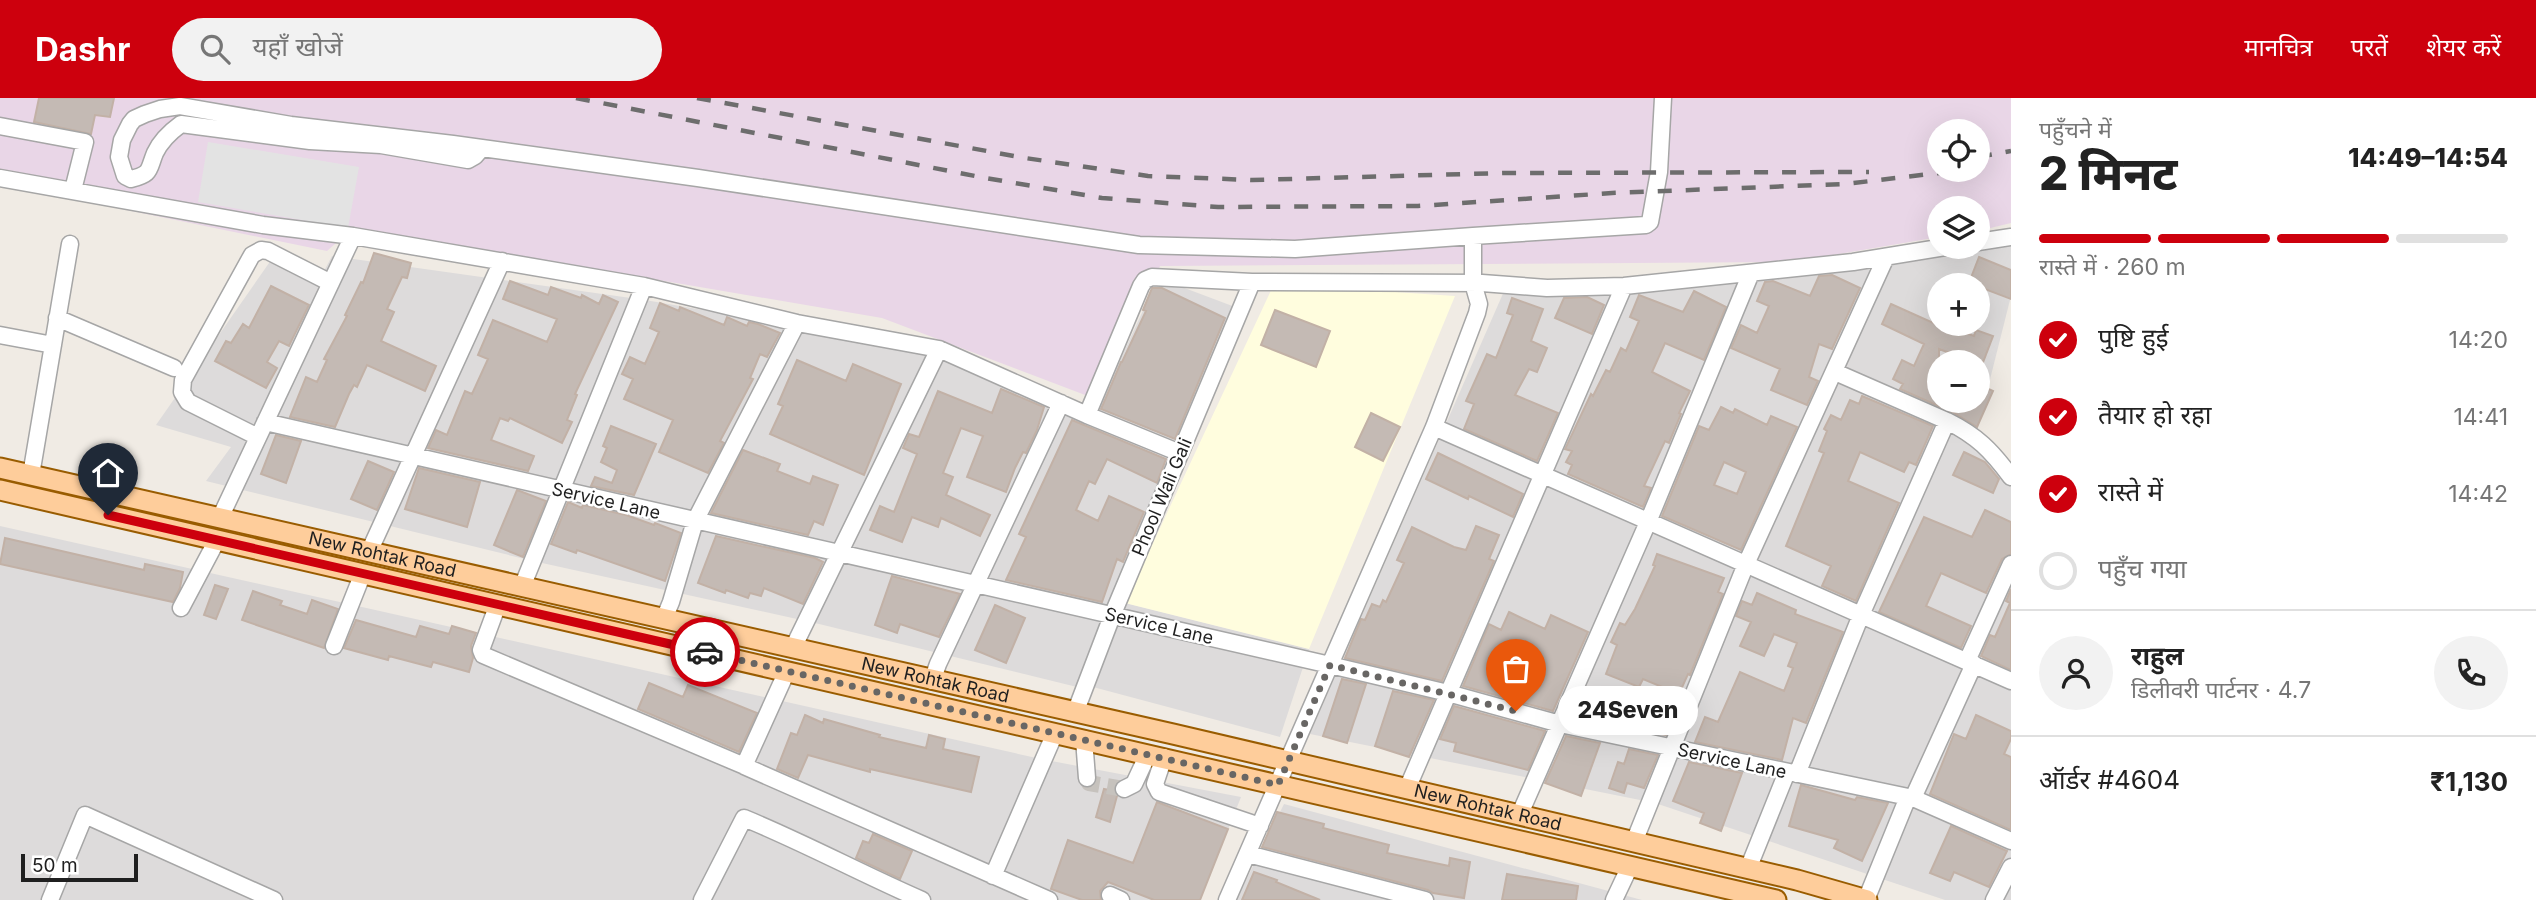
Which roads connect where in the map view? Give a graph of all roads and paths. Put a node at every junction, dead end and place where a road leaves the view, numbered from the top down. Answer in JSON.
{"nodes":[{"id":1,"x":1663,"y":98,"type":"edge"},
{"id":2,"x":0,"y":126,"type":"edge"},
{"id":3,"x":482,"y":148,"type":"junction"},
{"id":4,"x":0,"y":178,"type":"edge"},
{"id":5,"x":72,"y":190,"type":"junction"},
{"id":6,"x":353,"y":236,"type":"junction"},
{"id":7,"x":1473,"y":236,"type":"junction"},
{"id":8,"x":2011,"y":237,"type":"edge"},
{"id":9,"x":1990,"y":240,"type":"edge"},
{"id":10,"x":70,"y":244,"type":"dead end"},
{"id":11,"x":1927,"y":250,"type":"edge"},
{"id":12,"x":1886,"y":257,"type":"junction"},
{"id":13,"x":502,"y":261,"type":"junction"},
{"id":14,"x":1751,"y":274,"type":"junction"},
{"id":15,"x":1252,"y":282,"type":"junction"},
{"id":16,"x":331,"y":283,"type":"junction"},
{"id":17,"x":1473,"y":283,"type":"junction"},
{"id":18,"x":644,"y":286,"type":"junction"},
{"id":19,"x":1624,"y":286,"type":"junction"},
{"id":20,"x":57,"y":318,"type":"junction"},
{"id":21,"x":797,"y":323,"type":"junction"},
{"id":22,"x":0,"y":335,"type":"edge"},
{"id":23,"x":53,"y":345,"type":"junction"},
{"id":24,"x":939,"y":349,"type":"junction"},
{"id":25,"x":174,"y":368,"type":"dead end"},
{"id":26,"x":1835,"y":372,"type":"junction"},
{"id":27,"x":1061,"y":404,"type":"junction"},
{"id":28,"x":1087,"y":415,"type":"junction"},
{"id":29,"x":1947,"y":421,"type":"junction"},
{"id":30,"x":1434,"y":427,"type":"junction"},
{"id":31,"x":262,"y":429,"type":"junction"},
{"id":32,"x":1180,"y":453,"type":"junction"},
{"id":33,"x":411,"y":456,"type":"junction"},
{"id":34,"x":0,"y":468,"type":"edge"},
{"id":35,"x":31,"y":475,"type":"junction"},
{"id":36,"x":1543,"y":476,"type":"junction"},
{"id":37,"x":2011,"y":477,"type":"edge"},
{"id":38,"x":0,"y":490,"type":"edge"},
{"id":39,"x":561,"y":490,"type":"junction"},
{"id":40,"x":220,"y":518,"type":"junction"},
{"id":41,"x":695,"y":521,"type":"junction"},
{"id":42,"x":1648,"y":522,"type":"junction"},
{"id":43,"x":217,"y":540,"type":"junction"},
{"id":44,"x":369,"y":552,"type":"junction"},
{"id":45,"x":838,"y":555,"type":"junction"},
{"id":46,"x":1746,"y":564,"type":"junction"},
{"id":47,"x":2011,"y":564,"type":"edge"},
{"id":48,"x":363,"y":573,"type":"junction"},
{"id":49,"x":977,"y":585,"type":"junction"},
{"id":50,"x":522,"y":587,"type":"junction"},
{"id":51,"x":498,"y":604,"type":"junction"},
{"id":52,"x":181,"y":608,"type":"dead end"},
{"id":53,"x":1112,"y":615,"type":"junction"},
{"id":54,"x":1861,"y":615,"type":"junction"},
{"id":55,"x":664,"y":619,"type":"junction"},
{"id":56,"x":334,"y":646,"type":"dead end"},
{"id":57,"x":793,"y":648,"type":"junction"},
{"id":58,"x":1970,"y":662,"type":"junction"},
{"id":59,"x":1330,"y":665,"type":"junction"},
{"id":60,"x":787,"y":671,"type":"junction"},
{"id":61,"x":932,"y":681,"type":"junction"},
{"id":62,"x":2011,"y":681,"type":"edge"},
{"id":63,"x":1448,"y":693,"type":"junction"},
{"id":64,"x":1075,"y":713,"type":"junction"},
{"id":65,"x":1560,"y":723,"type":"junction"},
{"id":66,"x":1055,"y":733,"type":"junction"},
{"id":67,"x":1084,"y":739,"type":"junction"},
{"id":68,"x":1671,"y":748,"type":"junction"},
{"id":69,"x":1156,"y":756,"type":"junction"},
{"id":70,"x":1288,"y":762,"type":"junction"},
{"id":71,"x":747,"y":767,"type":"junction"},
{"id":72,"x":1792,"y":773,"type":"junction"},
{"id":73,"x":1087,"y":778,"type":"dead end"},
{"id":74,"x":1278,"y":785,"type":"junction"},
{"id":75,"x":1124,"y":789,"type":"dead end"},
{"id":76,"x":1407,"y":789,"type":"junction"},
{"id":77,"x":1910,"y":798,"type":"junction"},
{"id":78,"x":1519,"y":816,"type":"junction"},
{"id":79,"x":1260,"y":827,"type":"junction"},
{"id":80,"x":2011,"y":841,"type":"edge"},
{"id":81,"x":1634,"y":842,"type":"junction"},
{"id":82,"x":1248,"y":854,"type":"junction"},
{"id":83,"x":1630,"y":866,"type":"junction"},
{"id":84,"x":2011,"y":867,"type":"edge"},
{"id":85,"x":1748,"y":869,"type":"junction"},
{"id":86,"x":993,"y":876,"type":"junction"},
{"id":87,"x":50,"y":900,"type":"edge"},
{"id":88,"x":274,"y":900,"type":"edge"},
{"id":89,"x":702,"y":900,"type":"edge"},
{"id":90,"x":922,"y":900,"type":"edge"},
{"id":91,"x":1049,"y":900,"type":"edge"},
{"id":92,"x":1227,"y":900,"type":"edge"},
{"id":93,"x":1425,"y":900,"type":"edge"},
{"id":94,"x":1614,"y":900,"type":"edge"},
{"id":95,"x":1776,"y":900,"type":"edge"},
{"id":96,"x":1866,"y":900,"type":"edge"},
{"id":97,"x":1994,"y":900,"type":"edge"}],
"edges":[{"from":1,"to":7,"type":"street"},
{"from":2,"to":5,"type":"street"},
{"from":3,"to":3,"type":"street"},
{"from":3,"to":7,"type":"street"},
{"from":4,"to":5,"type":"street"},
{"from":5,"to":6,"type":"street"},
{"from":6,"to":13,"type":"street"},
{"from":6,"to":16,"type":"street"},
{"from":7,"to":17,"type":"street"},
{"from":8,"to":9,"type":"street"},
{"from":10,"to":20,"type":"street"},
{"from":11,"to":12,"type":"street"},
{"from":12,"to":14,"type":"street"},
{"from":12,"to":26,"type":"street"},
{"from":13,"to":18,"type":"street"},
{"from":13,"to":33,"type":"street"},
{"from":14,"to":19,"type":"street"},
{"from":14,"to":42,"type":"street"},
{"from":15,"to":17,"type":"street"},
{"from":15,"to":28,"type":"street"},
{"from":15,"to":32,"type":"street","name":"Phool Wali Gali"},
{"from":16,"to":31,"type":"street"},
{"from":16,"to":31,"type":"street","name":"Service Lane"},
{"from":17,"to":19,"type":"street"},
{"from":17,"to":30,"type":"street"},
{"from":18,"to":21,"type":"street"},
{"from":18,"to":39,"type":"street"},
{"from":19,"to":36,"type":"street"},
{"from":20,"to":23,"type":"street"},
{"from":20,"to":25,"type":"street"},
{"from":21,"to":24,"type":"street"},
{"from":21,"to":41,"type":"street"},
{"from":22,"to":23,"type":"street"},
{"from":23,"to":35,"type":"street"},
{"from":24,"to":27,"type":"street"},
{"from":24,"to":45,"type":"street"},
{"from":26,"to":29,"type":"street"},
{"from":26,"to":46,"type":"street"},
{"from":27,"to":28,"type":"street"},
{"from":27,"to":49,"type":"street"},
{"from":28,"to":32,"type":"street"},
{"from":29,"to":37,"type":"street"},
{"from":29,"to":54,"type":"street"},
{"from":30,"to":36,"type":"street"},
{"from":30,"to":59,"type":"street"},
{"from":31,"to":33,"type":"street","name":"Service Lane"},
{"from":31,"to":40,"type":"street"},
{"from":32,"to":53,"type":"street","name":"Phool Wali Gali"},
{"from":33,"to":39,"type":"street","name":"Service Lane"},
{"from":33,"to":44,"type":"street"},
{"from":34,"to":35,"type":"main road","name":"New Rohtak Road"},
{"from":35,"to":40,"type":"main road","name":"New Rohtak Road"},
{"from":36,"to":42,"type":"street"},
{"from":36,"to":63,"type":"street"},
{"from":38,"to":43,"type":"main road","name":"New Rohtak Road"},
{"from":39,"to":41,"type":"street","name":"Service Lane"},
{"from":39,"to":50,"type":"street"},
{"from":40,"to":44,"type":"main road","name":"New Rohtak Road"},
{"from":41,"to":45,"type":"street","name":"Service Lane"},
{"from":41,"to":55,"type":"street"},
{"from":42,"to":46,"type":"street"},
{"from":42,"to":65,"type":"street"},
{"from":43,"to":48,"type":"main road","name":"New Rohtak Road"},
{"from":43,"to":52,"type":"street"},
{"from":44,"to":50,"type":"main road","name":"New Rohtak Road"},
{"from":45,"to":49,"type":"street","name":"Service Lane"},
{"from":45,"to":57,"type":"street"},
{"from":46,"to":54,"type":"street"},
{"from":46,"to":68,"type":"street"},
{"from":47,"to":58,"type":"street"},
{"from":48,"to":51,"type":"main road","name":"New Rohtak Road"},
{"from":48,"to":56,"type":"street"},
{"from":49,"to":53,"type":"street","name":"Service Lane"},
{"from":49,"to":61,"type":"street"},
{"from":50,"to":55,"type":"main road","name":"New Rohtak Road"},
{"from":51,"to":60,"type":"main road","name":"New Rohtak Road"},
{"from":51,"to":71,"type":"street"},
{"from":53,"to":59,"type":"street","name":"Service Lane"},
{"from":53,"to":64,"type":"street","name":"Phool Wali Gali"},
{"from":54,"to":58,"type":"street"},
{"from":54,"to":72,"type":"street"},
{"from":55,"to":57,"type":"main road","name":"New Rohtak Road"},
{"from":57,"to":61,"type":"main road","name":"New Rohtak Road"},
{"from":58,"to":62,"type":"street"},
{"from":58,"to":77,"type":"street"},
{"from":59,"to":63,"type":"street","name":"Service Lane"},
{"from":59,"to":70,"type":"street"},
{"from":60,"to":66,"type":"main road","name":"New Rohtak Road"},
{"from":60,"to":71,"type":"street"},
{"from":61,"to":64,"type":"main road","name":"New Rohtak Road"},
{"from":63,"to":65,"type":"street","name":"Service Lane"},
{"from":63,"to":76,"type":"street"},
{"from":64,"to":70,"type":"main road","name":"New Rohtak Road"},
{"from":65,"to":68,"type":"street","name":"Service Lane"},
{"from":65,"to":78,"type":"street"},
{"from":66,"to":67,"type":"main road","name":"New Rohtak Road"},
{"from":66,"to":86,"type":"street"},
{"from":67,"to":69,"type":"main road","name":"New Rohtak Road"},
{"from":67,"to":73,"type":"street"},
{"from":68,"to":72,"type":"street","name":"Service Lane"},
{"from":68,"to":81,"type":"street"},
{"from":69,"to":74,"type":"main road","name":"New Rohtak Road"},
{"from":69,"to":75,"type":"street"},
{"from":69,"to":79,"type":"street"},
{"from":70,"to":74,"type":"street"},
{"from":70,"to":76,"type":"main road","name":"New Rohtak Road"},
{"from":71,"to":86,"type":"street"},
{"from":72,"to":77,"type":"street","name":"Service Lane"},
{"from":72,"to":85,"type":"street"},
{"from":74,"to":79,"type":"street"},
{"from":74,"to":83,"type":"main road","name":"New Rohtak Road"},
{"from":76,"to":78,"type":"main road","name":"New Rohtak Road"},
{"from":77,"to":80,"type":"street","name":"Service Lane"},
{"from":77,"to":96,"type":"street"},
{"from":78,"to":81,"type":"main road","name":"New Rohtak Road"},
{"from":79,"to":82,"type":"street"},
{"from":81,"to":85,"type":"main road","name":"New Rohtak Road"},
{"from":82,"to":92,"type":"street"},
{"from":82,"to":93,"type":"street"},
{"from":83,"to":94,"type":"street"},
{"from":83,"to":95,"type":"main road","name":"New Rohtak Road"},
{"from":84,"to":97,"type":"street"},
{"from":85,"to":96,"type":"main road","name":"New Rohtak Road"},
{"from":86,"to":91,"type":"street"},
{"from":87,"to":88,"type":"street"},
{"from":89,"to":90,"type":"street"}]}
